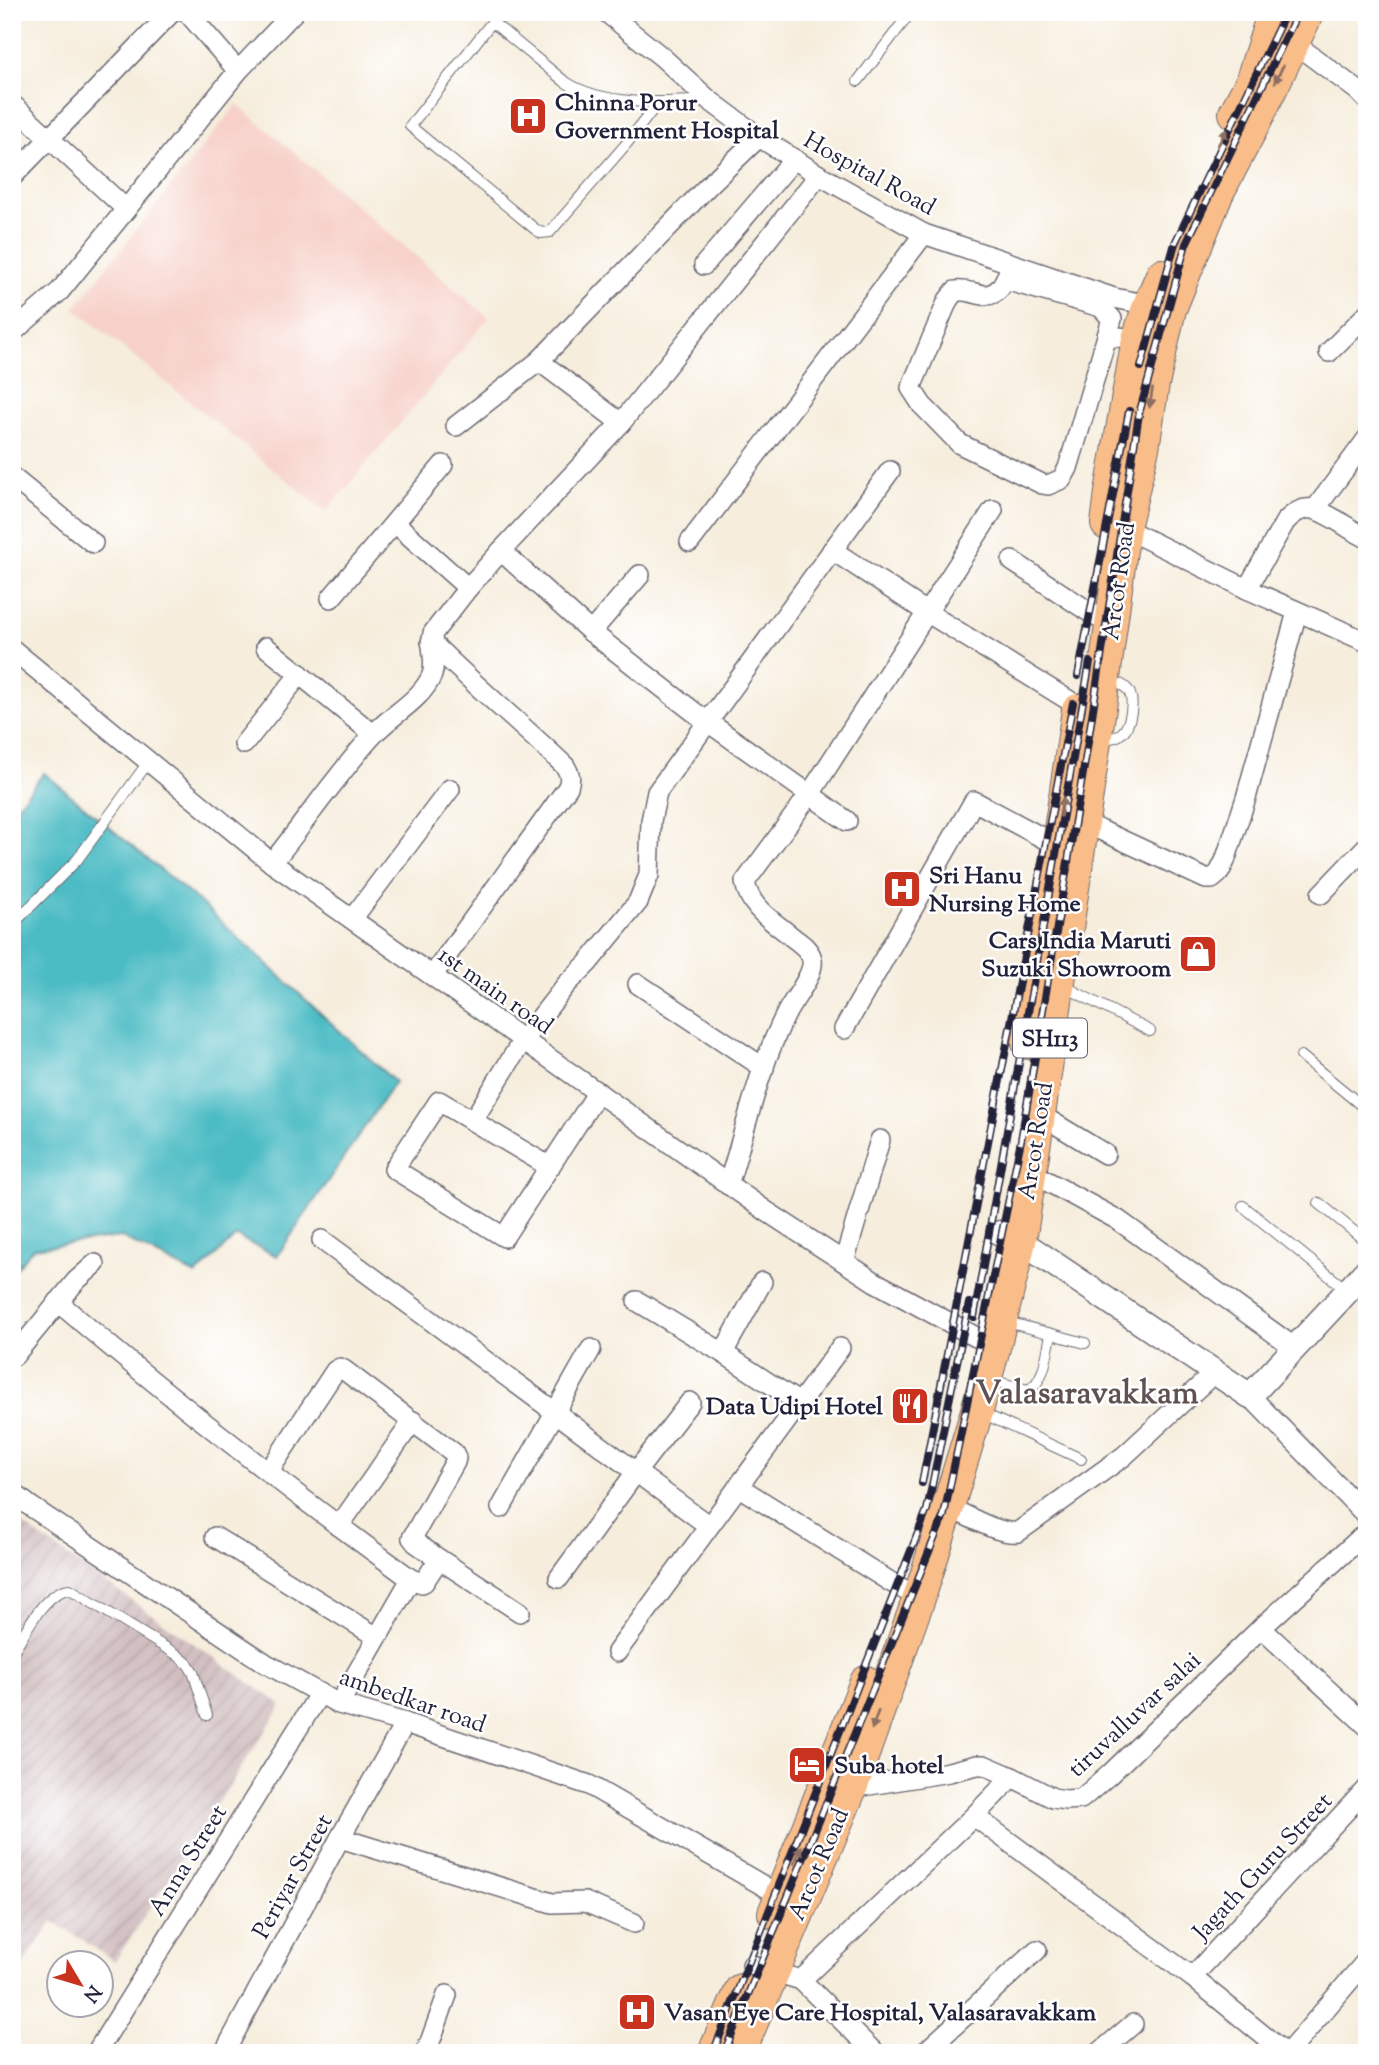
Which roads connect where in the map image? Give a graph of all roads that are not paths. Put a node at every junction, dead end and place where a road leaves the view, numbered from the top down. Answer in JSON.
{"nodes":[{"id":1,"x":172,"y":12,"type":"edge"},
{"id":2,"x":187,"y":12,"type":"edge"},
{"id":3,"x":294,"y":12,"type":"edge"},
{"id":4,"x":606,"y":12,"type":"edge"},
{"id":5,"x":911,"y":12,"type":"edge"},
{"id":6,"x":1308,"y":12,"type":"edge"},
{"id":7,"x":1280,"y":27,"type":"edge"},
{"id":8,"x":238,"y":71,"type":"junction"},
{"id":9,"x":858,"y":81,"type":"dead end"},
{"id":10,"x":1364,"y":90,"type":"edge"},
{"id":11,"x":709,"y":100,"type":"junction"},
{"id":12,"x":12,"y":104,"type":"edge"},
{"id":13,"x":657,"y":104,"type":"junction"},
{"id":14,"x":759,"y":137,"type":"junction"},
{"id":15,"x":51,"y":138,"type":"junction"},
{"id":16,"x":793,"y":159,"type":"junction"},
{"id":17,"x":819,"y":175,"type":"junction"},
{"id":18,"x":12,"y":177,"type":"edge"},
{"id":19,"x":127,"y":209,"type":"junction"},
{"id":20,"x":924,"y":234,"type":"junction"},
{"id":21,"x":704,"y":265,"type":"dead end"},
{"id":22,"x":1009,"y":272,"type":"junction"},
{"id":23,"x":1149,"y":305,"type":"junction"},
{"id":24,"x":1367,"y":314,"type":"edge"},
{"id":25,"x":12,"y":333,"type":"edge"},
{"id":26,"x":1136,"y":342,"type":"junction"},
{"id":27,"x":1329,"y":352,"type":"dead end"},
{"id":28,"x":539,"y":360,"type":"junction"},
{"id":29,"x":621,"y":423,"type":"junction"},
{"id":30,"x":456,"y":426,"type":"dead end"},
{"id":31,"x":1367,"y":439,"type":"edge"},
{"id":32,"x":443,"y":466,"type":"dead end"},
{"id":33,"x":890,"y":471,"type":"dead end"},
{"id":34,"x":12,"y":477,"type":"edge"},
{"id":35,"x":1316,"y":508,"type":"junction"},
{"id":36,"x":993,"y":510,"type":"dead end"},
{"id":37,"x":395,"y":523,"type":"junction"},
{"id":38,"x":1124,"y":528,"type":"junction"},
{"id":39,"x":1367,"y":538,"type":"edge"},
{"id":40,"x":690,"y":541,"type":"dead end"},
{"id":41,"x":93,"y":543,"type":"dead end"},
{"id":42,"x":832,"y":550,"type":"junction"},
{"id":43,"x":501,"y":551,"type":"junction"},
{"id":44,"x":1012,"y":561,"type":"dead end"},
{"id":45,"x":640,"y":575,"type":"dead end"},
{"id":46,"x":468,"y":588,"type":"junction"},
{"id":47,"x":1247,"y":589,"type":"junction"},
{"id":48,"x":331,"y":598,"type":"dead end"},
{"id":49,"x":1297,"y":611,"type":"junction"},
{"id":50,"x":928,"y":612,"type":"junction"},
{"id":51,"x":1097,"y":617,"type":"junction"},
{"id":52,"x":591,"y":632,"type":"junction"},
{"id":53,"x":430,"y":641,"type":"junction"},
{"id":54,"x":1367,"y":642,"type":"edge"},
{"id":55,"x":266,"y":648,"type":"dead end"},
{"id":56,"x":12,"y":649,"type":"edge"},
{"id":57,"x":300,"y":674,"type":"junction"},
{"id":58,"x":1094,"y":708,"type":"junction"},
{"id":59,"x":709,"y":723,"type":"junction"},
{"id":60,"x":373,"y":734,"type":"junction"},
{"id":61,"x":244,"y":744,"type":"dead end"},
{"id":62,"x":149,"y":761,"type":"junction"},
{"id":63,"x":450,"y":789,"type":"dead end"},
{"id":64,"x":810,"y":794,"type":"junction"},
{"id":65,"x":847,"y":821,"type":"dead end"},
{"id":66,"x":1083,"y":822,"type":"junction"},
{"id":67,"x":1056,"y":845,"type":"junction"},
{"id":68,"x":1367,"y":846,"type":"edge"},
{"id":69,"x":272,"y":863,"type":"junction"},
{"id":70,"x":1321,"y":894,"type":"dead end"},
{"id":71,"x":352,"y":919,"type":"junction"},
{"id":72,"x":12,"y":925,"type":"edge"},
{"id":73,"x":433,"y":975,"type":"junction"},
{"id":74,"x":1038,"y":976,"type":"junction"},
{"id":75,"x":638,"y":984,"type":"dead end"},
{"id":76,"x":844,"y":1029,"type":"dead end"},
{"id":77,"x":1150,"y":1031,"type":"dead end"},
{"id":78,"x":523,"y":1040,"type":"junction"},
{"id":79,"x":1301,"y":1056,"type":"dead end"},
{"id":80,"x":764,"y":1068,"type":"junction"},
{"id":81,"x":598,"y":1092,"type":"junction"},
{"id":82,"x":1367,"y":1110,"type":"edge"},
{"id":83,"x":1039,"y":1114,"type":"junction"},
{"id":84,"x":473,"y":1120,"type":"junction"},
{"id":85,"x":880,"y":1140,"type":"dead end"},
{"id":86,"x":1105,"y":1154,"type":"dead end"},
{"id":87,"x":1025,"y":1158,"type":"junction"},
{"id":88,"x":550,"y":1167,"type":"junction"},
{"id":89,"x":728,"y":1185,"type":"junction"},
{"id":90,"x":1319,"y":1203,"type":"dead end"},
{"id":91,"x":1242,"y":1206,"type":"dead end"},
{"id":92,"x":1010,"y":1237,"type":"junction"},
{"id":93,"x":323,"y":1240,"type":"dead end"},
{"id":94,"x":1367,"y":1242,"type":"edge"},
{"id":95,"x":844,"y":1262,"type":"junction"},
{"id":96,"x":95,"y":1264,"type":"dead end"},
{"id":97,"x":1367,"y":1270,"type":"edge"},
{"id":98,"x":762,"y":1282,"type":"dead end"},
{"id":99,"x":1349,"y":1292,"type":"junction"},
{"id":100,"x":637,"y":1301,"type":"dead end"},
{"id":101,"x":58,"y":1302,"type":"junction"},
{"id":102,"x":989,"y":1328,"type":"junction"},
{"id":103,"x":1051,"y":1335,"type":"junction"},
{"id":104,"x":1085,"y":1343,"type":"dead end"},
{"id":105,"x":840,"y":1348,"type":"dead end"},
{"id":106,"x":1295,"y":1348,"type":"junction"},
{"id":107,"x":591,"y":1349,"type":"dead end"},
{"id":108,"x":723,"y":1353,"type":"junction"},
{"id":109,"x":14,"y":1356,"type":"edge"},
{"id":110,"x":1215,"y":1372,"type":"junction"},
{"id":111,"x":985,"y":1379,"type":"junction"},
{"id":112,"x":1250,"y":1396,"type":"junction"},
{"id":113,"x":690,"y":1402,"type":"dead end"},
{"id":114,"x":801,"y":1404,"type":"junction"},
{"id":115,"x":556,"y":1411,"type":"junction"},
{"id":116,"x":977,"y":1411,"type":"junction"},
{"id":117,"x":413,"y":1421,"type":"junction"},
{"id":118,"x":1081,"y":1459,"type":"dead end"},
{"id":119,"x":269,"y":1471,"type":"junction"},
{"id":120,"x":636,"y":1472,"type":"junction"},
{"id":121,"x":739,"y":1487,"type":"junction"},
{"id":122,"x":12,"y":1492,"type":"edge"},
{"id":123,"x":948,"y":1507,"type":"junction"},
{"id":124,"x":501,"y":1508,"type":"dead end"},
{"id":125,"x":1367,"y":1516,"type":"edge"},
{"id":126,"x":339,"y":1526,"type":"junction"},
{"id":127,"x":709,"y":1526,"type":"junction"},
{"id":128,"x":1367,"y":1532,"type":"edge"},
{"id":129,"x":215,"y":1537,"type":"dead end"},
{"id":130,"x":439,"y":1559,"type":"junction"},
{"id":131,"x":559,"y":1578,"type":"dead end"},
{"id":132,"x":411,"y":1579,"type":"junction"},
{"id":133,"x":910,"y":1593,"type":"junction"},
{"id":134,"x":520,"y":1612,"type":"dead end"},
{"id":135,"x":1261,"y":1628,"type":"junction"},
{"id":136,"x":377,"y":1637,"type":"junction"},
{"id":137,"x":617,"y":1652,"type":"dead end"},
{"id":138,"x":12,"y":1653,"type":"edge"},
{"id":139,"x":320,"y":1693,"type":"junction"},
{"id":140,"x":339,"y":1704,"type":"junction"},
{"id":141,"x":207,"y":1715,"type":"dead end"},
{"id":142,"x":405,"y":1723,"type":"junction"},
{"id":143,"x":1367,"y":1726,"type":"edge"},
{"id":144,"x":1012,"y":1777,"type":"junction"},
{"id":145,"x":851,"y":1788,"type":"junction"},
{"id":146,"x":1367,"y":1788,"type":"edge"},
{"id":147,"x":974,"y":1816,"type":"junction"},
{"id":148,"x":340,"y":1838,"type":"junction"},
{"id":149,"x":781,"y":1896,"type":"junction"},
{"id":150,"x":634,"y":1923,"type":"dead end"},
{"id":151,"x":1037,"y":1950,"type":"dead end"},
{"id":152,"x":1367,"y":1959,"type":"edge"},
{"id":153,"x":775,"y":1972,"type":"junction"},
{"id":154,"x":1192,"y":1977,"type":"junction"},
{"id":155,"x":447,"y":1995,"type":"dead end"},
{"id":156,"x":1132,"y":2024,"type":"dead end"},
{"id":157,"x":96,"y":2053,"type":"edge"},
{"id":158,"x":224,"y":2053,"type":"edge"},
{"id":159,"x":426,"y":2053,"type":"edge"},
{"id":160,"x":714,"y":2053,"type":"edge"},
{"id":161,"x":738,"y":2053,"type":"edge"},
{"id":162,"x":875,"y":2053,"type":"edge"},
{"id":163,"x":924,"y":2053,"type":"edge"},
{"id":164,"x":1099,"y":2053,"type":"edge"},
{"id":165,"x":1287,"y":2053,"type":"edge"}],
"edges":[{"from":1,"to":15,"type":"street"},
{"from":2,"to":8,"type":"street"},
{"from":3,"to":8,"type":"street"},
{"from":4,"to":11,"type":"street","name":"Hospital Road"},
{"from":5,"to":9,"type":"lane"},
{"from":6,"to":7,"type":"main road","name":"Arcot Road","number":"SH113"},
{"from":7,"to":10,"type":"street"},
{"from":23,"to":7,"type":"main road","name":"Arcot Road","number":"SH113","one_way":true},
{"from":7,"to":26,"type":"main road","name":"Arcot Road","number":"SH113","one_way":true},
{"from":8,"to":19,"type":"street"},
{"from":11,"to":13,"type":"lane"},
{"from":11,"to":14,"type":"street","name":"Hospital Road"},
{"from":12,"to":15,"type":"street"},
{"from":13,"to":13,"type":"lane"},
{"from":14,"to":16,"type":"street","name":"Hospital Road"},
{"from":14,"to":28,"type":"street"},
{"from":15,"to":18,"type":"street"},
{"from":15,"to":19,"type":"street"},
{"from":16,"to":17,"type":"street","name":"Hospital Road"},
{"from":16,"to":21,"type":"street"},
{"from":17,"to":20,"type":"street","name":"Hospital Road"},
{"from":17,"to":29,"type":"street"},
{"from":19,"to":25,"type":"street"},
{"from":20,"to":22,"type":"street","name":"Hospital Road"},
{"from":20,"to":40,"type":"street"},
{"from":22,"to":23,"type":"street","name":"Hospital Road"},
{"from":22,"to":26,"type":"street"},
{"from":22,"to":26,"type":"street"},
{"from":23,"to":26,"type":"main road","name":"Arcot Road","number":"SH113"},
{"from":24,"to":27,"type":"street"},
{"from":26,"to":38,"type":"main road","name":"Arcot Road","number":"SH113","one_way":true},
{"from":26,"to":51,"type":"main road","name":"Arcot Road","number":"SH113"},
{"from":28,"to":29,"type":"street"},
{"from":28,"to":30,"type":"street"},
{"from":29,"to":43,"type":"street"},
{"from":31,"to":35,"type":"street"},
{"from":32,"to":37,"type":"street"},
{"from":33,"to":42,"type":"street"},
{"from":34,"to":41,"type":"street"},
{"from":35,"to":39,"type":"street"},
{"from":35,"to":47,"type":"street"},
{"from":36,"to":50,"type":"street"},
{"from":37,"to":46,"type":"street"},
{"from":37,"to":48,"type":"street"},
{"from":38,"to":47,"type":"street"},
{"from":38,"to":58,"type":"main road","name":"Arcot Road","number":"SH113"},
{"from":42,"to":50,"type":"street"},
{"from":42,"to":59,"type":"street"},
{"from":43,"to":46,"type":"street"},
{"from":43,"to":52,"type":"street"},
{"from":44,"to":51,"type":"street"},
{"from":45,"to":52,"type":"street"},
{"from":46,"to":53,"type":"street"},
{"from":47,"to":49,"type":"street"},
{"from":49,"to":54,"type":"street"},
{"from":49,"to":66,"type":"street"},
{"from":50,"to":58,"type":"street"},
{"from":50,"to":64,"type":"street"},
{"from":51,"to":58,"type":"main road","name":"Arcot Road","number":"SH113"},
{"from":52,"to":59,"type":"street"},
{"from":53,"to":60,"type":"street"},
{"from":53,"to":73,"type":"street"},
{"from":55,"to":57,"type":"street"},
{"from":56,"to":62,"type":"street","name":"1st main road"},
{"from":57,"to":60,"type":"street"},
{"from":57,"to":61,"type":"street"},
{"from":58,"to":66,"type":"main road","name":"Arcot Road","number":"SH113"},
{"from":67,"to":58,"type":"main road","name":"Arcot Road","number":"SH113","one_way":true},
{"from":59,"to":64,"type":"street"},
{"from":59,"to":78,"type":"street"},
{"from":60,"to":69,"type":"street"},
{"from":62,"to":69,"type":"street","name":"1st main road"},
{"from":62,"to":72,"type":"lane"},
{"from":63,"to":71,"type":"street"},
{"from":64,"to":65,"type":"street"},
{"from":64,"to":80,"type":"street"},
{"from":66,"to":74,"type":"main road","name":"Arcot Road","number":"SH113"},
{"from":67,"to":74,"type":"main road","name":"Arcot Road","number":"SH113"},
{"from":67,"to":76,"type":"street"},
{"from":68,"to":70,"type":"street"},
{"from":69,"to":71,"type":"street","name":"1st main road"},
{"from":71,"to":73,"type":"street","name":"1st main road"},
{"from":73,"to":78,"type":"street","name":"1st main road"},
{"from":74,"to":77,"type":"lane"},
{"from":74,"to":83,"type":"main road","name":"Arcot Road","number":"SH113"},
{"from":74,"to":87,"type":"main road","name":"Arcot Road","number":"SH113"},
{"from":75,"to":80,"type":"street"},
{"from":78,"to":81,"type":"street","name":"1st main road"},
{"from":78,"to":84,"type":"street"},
{"from":79,"to":82,"type":"lane"},
{"from":80,"to":89,"type":"street"},
{"from":81,"to":88,"type":"street"},
{"from":81,"to":89,"type":"street","name":"1st main road"},
{"from":83,"to":86,"type":"street"},
{"from":83,"to":87,"type":"main road","name":"Arcot Road","number":"SH113"},
{"from":84,"to":88,"type":"street"},
{"from":84,"to":88,"type":"street"},
{"from":85,"to":95,"type":"street"},
{"from":87,"to":92,"type":"main road","name":"Arcot Road","number":"SH113"},
{"from":87,"to":106,"type":"street"},
{"from":89,"to":95,"type":"street","name":"1st main road"},
{"from":90,"to":94,"type":"lane"},
{"from":91,"to":99,"type":"lane"},
{"from":92,"to":102,"type":"main road","name":"Arcot Road","number":"SH113"},
{"from":92,"to":110,"type":"street"},
{"from":93,"to":115,"type":"street"},
{"from":95,"to":102,"type":"street","name":"1st main road"},
{"from":96,"to":101,"type":"street"},
{"from":97,"to":99,"type":"street"},
{"from":98,"to":108,"type":"street"},
{"from":99,"to":106,"type":"street"},
{"from":100,"to":108,"type":"street"},
{"from":101,"to":109,"type":"street"},
{"from":101,"to":119,"type":"street"},
{"from":102,"to":103,"type":"lane"},
{"from":102,"to":111,"type":"main road","name":"Arcot Road","number":"SH113"},
{"from":102,"to":133,"type":"main road","name":"Arcot Road","number":"SH113"},
{"from":103,"to":104,"type":"lane"},
{"from":103,"to":111,"type":"lane"},
{"from":105,"to":114,"type":"street"},
{"from":106,"to":112,"type":"street"},
{"from":107,"to":115,"type":"street"},
{"from":108,"to":114,"type":"street"},
{"from":110,"to":112,"type":"street"},
{"from":110,"to":123,"type":"street"},
{"from":111,"to":116,"type":"main road","name":"Arcot Road","number":"SH113"},
{"from":112,"to":125,"type":"street"},
{"from":113,"to":120,"type":"street"},
{"from":114,"to":121,"type":"street"},
{"from":115,"to":120,"type":"street"},
{"from":115,"to":124,"type":"street"},
{"from":116,"to":118,"type":"lane"},
{"from":116,"to":123,"type":"main road","name":"Arcot Road","number":"SH113"},
{"from":117,"to":119,"type":"street"},
{"from":117,"to":126,"type":"street"},
{"from":117,"to":130,"type":"street"},
{"from":119,"to":126,"type":"street"},
{"from":120,"to":127,"type":"street"},
{"from":120,"to":131,"type":"street"},
{"from":121,"to":127,"type":"street"},
{"from":121,"to":133,"type":"street"},
{"from":122,"to":139,"type":"street","name":"ambedkar road"},
{"from":123,"to":133,"type":"main road","name":"Arcot Road","number":"SH113"},
{"from":126,"to":132,"type":"street"},
{"from":127,"to":137,"type":"street"},
{"from":128,"to":135,"type":"street","name":"tiruvalluvar salai"},
{"from":129,"to":136,"type":"street"},
{"from":130,"to":132,"type":"street"},
{"from":130,"to":134,"type":"street"},
{"from":132,"to":136,"type":"street"},
{"from":133,"to":145,"type":"main road","name":"Arcot Road","number":"SH113","one_way":true},
{"from":149,"to":133,"type":"main road","name":"Arcot Road","number":"SH113","one_way":true},
{"from":135,"to":143,"type":"street"},
{"from":135,"to":144,"type":"street","name":"tiruvalluvar salai"},
{"from":136,"to":140,"type":"street"},
{"from":138,"to":141,"type":"lane"},
{"from":139,"to":140,"type":"street","name":"ambedkar road"},
{"from":139,"to":157,"type":"street","name":"Anna Street"},
{"from":140,"to":142,"type":"street","name":"ambedkar road"},
{"from":142,"to":148,"type":"street","name":"Periyar Street"},
{"from":142,"to":149,"type":"street","name":"ambedkar road"},
{"from":144,"to":145,"type":"street","name":"tiruvalluvar salai"},
{"from":144,"to":147,"type":"street"},
{"from":145,"to":153,"type":"main road","name":"Arcot Road","number":"SH113"},
{"from":146,"to":154,"type":"street","name":"Jagath Guru Street"},
{"from":147,"to":153,"type":"street"},
{"from":147,"to":154,"type":"street"},
{"from":148,"to":150,"type":"street"},
{"from":148,"to":158,"type":"street","name":"Periyar Street"},
{"from":149,"to":153,"type":"main road","name":"Arcot Road","number":"SH113"},
{"from":151,"to":163,"type":"street"},
{"from":152,"to":165,"type":"street"},
{"from":153,"to":160,"type":"main road","name":"Arcot Road","number":"SH113"},
{"from":153,"to":161,"type":"main road","name":"Arcot Road","number":"SH113"},
{"from":153,"to":162,"type":"street"},
{"from":154,"to":165,"type":"street"},
{"from":155,"to":159,"type":"street"},
{"from":156,"to":164,"type":"street"}]}
